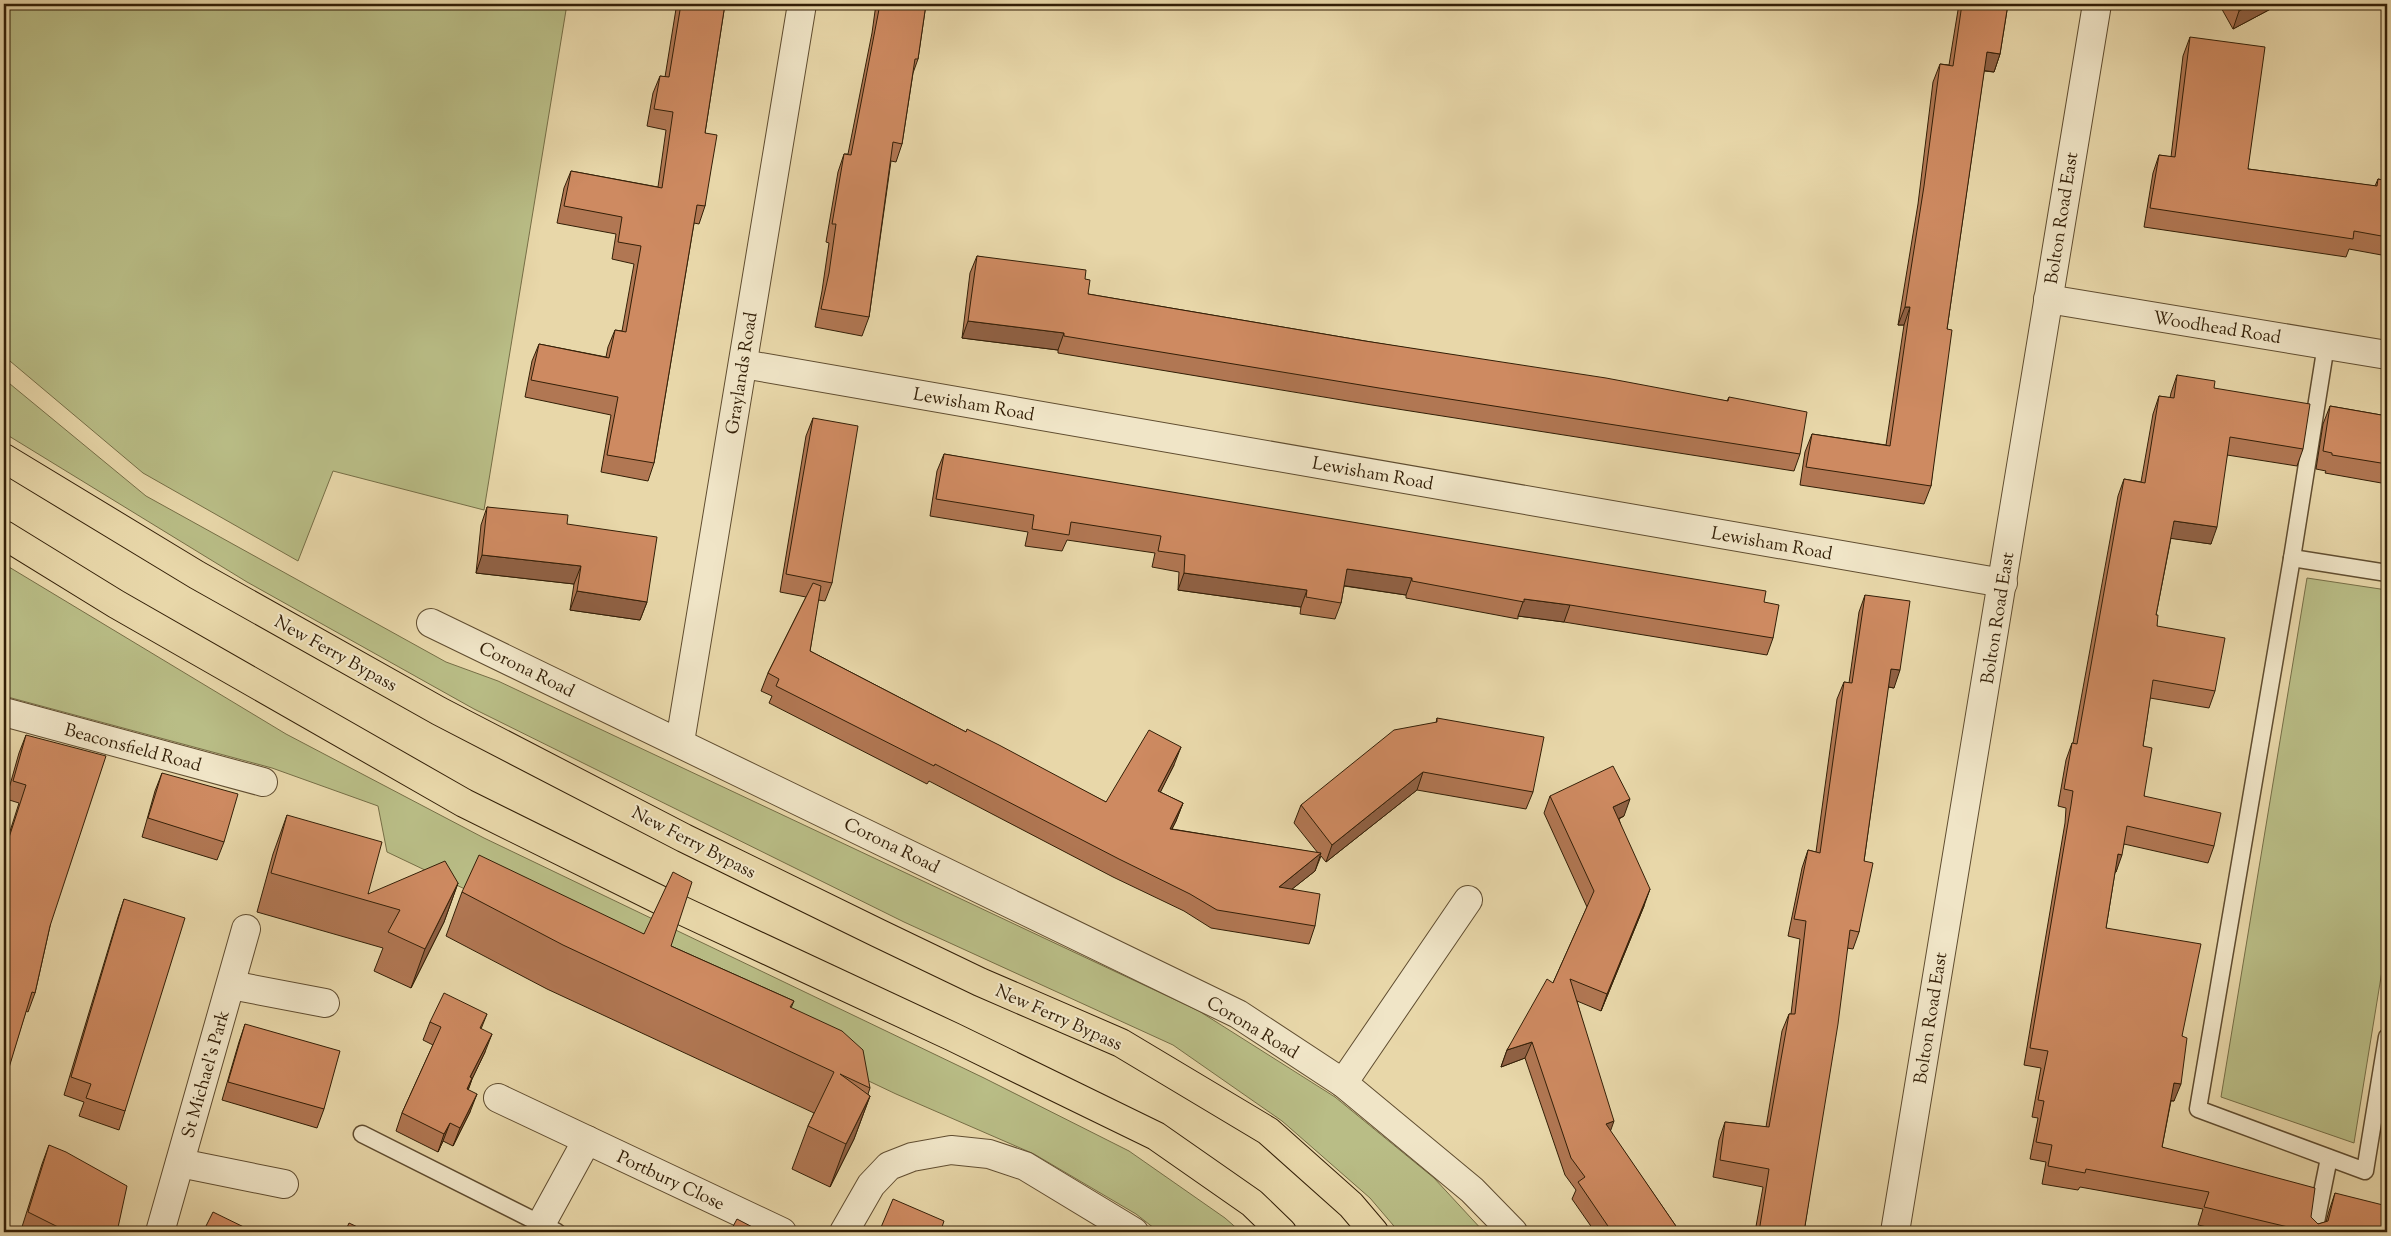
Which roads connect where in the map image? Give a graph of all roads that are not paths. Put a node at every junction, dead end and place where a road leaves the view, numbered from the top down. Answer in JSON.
{"nodes":[{"id":1,"x":802,"y":4,"type":"edge"},
{"id":2,"x":2097,"y":4,"type":"edge"},
{"id":3,"x":2048,"y":299,"type":"junction"},
{"id":4,"x":2326,"y":345,"type":"junction"},
{"id":5,"x":2387,"y":355,"type":"edge"},
{"id":6,"x":743,"y":364,"type":"junction"},
{"id":7,"x":4,"y":458,"type":"edge"},
{"id":8,"x":4,"y":535,"type":"edge"},
{"id":9,"x":2292,"y":558,"type":"junction"},
{"id":10,"x":2387,"y":573,"type":"edge"},
{"id":11,"x":2003,"y":583,"type":"junction"},
{"id":12,"x":432,"y":623,"type":"dead end"},
{"id":13,"x":4,"y":712,"type":"edge"},
{"id":14,"x":680,"y":742,"type":"junction"},
{"id":15,"x":263,"y":782,"type":"dead end"},
{"id":16,"x":1468,"y":900,"type":"dead end"},
{"id":17,"x":246,"y":929,"type":"dead end"},
{"id":18,"x":231,"y":985,"type":"junction"},
{"id":19,"x":325,"y":1003,"type":"dead end"},
{"id":20,"x":2387,"y":1037,"type":"edge"},
{"id":21,"x":1343,"y":1083,"type":"junction"},
{"id":22,"x":498,"y":1098,"type":"dead end"},
{"id":23,"x":362,"y":1134,"type":"dead end"},
{"id":24,"x":587,"y":1140,"type":"junction"},
{"id":25,"x":2329,"y":1158,"type":"junction"},
{"id":26,"x":180,"y":1163,"type":"junction"},
{"id":27,"x":284,"y":1184,"type":"dead end"},
{"id":28,"x":549,"y":1228,"type":"edge"},
{"id":29,"x":160,"y":1232,"type":"edge"},
{"id":30,"x":782,"y":1232,"type":"edge"},
{"id":31,"x":844,"y":1232,"type":"edge"},
{"id":32,"x":1134,"y":1232,"type":"edge"},
{"id":33,"x":1282,"y":1232,"type":"edge"},
{"id":34,"x":1374,"y":1232,"type":"edge"},
{"id":35,"x":1513,"y":1232,"type":"edge"},
{"id":36,"x":1896,"y":1232,"type":"edge"},
{"id":37,"x":2314,"y":1232,"type":"edge"}],
"edges":[{"from":1,"to":6,"type":"street","name":"Graylands Road"},
{"from":2,"to":3,"type":"street","name":"Bolton Road East"},
{"from":3,"to":4,"type":"street","name":"Woodhead Road"},
{"from":3,"to":11,"type":"street","name":"Bolton Road East"},
{"from":4,"to":5,"type":"street","name":"Woodhead Road"},
{"from":4,"to":9,"type":"lane"},
{"from":6,"to":11,"type":"street","name":"Lewisham Road"},
{"from":6,"to":14,"type":"street","name":"Graylands Road"},
{"from":7,"to":34,"type":"highway","name":"New Ferry Bypass"},
{"from":8,"to":33,"type":"highway"},
{"from":9,"to":10,"type":"lane"},
{"from":9,"to":25,"type":"lane"},
{"from":11,"to":36,"type":"street","name":"Bolton Road East"},
{"from":12,"to":14,"type":"street","name":"Corona Road"},
{"from":13,"to":15,"type":"street","name":"Beaconsfield Road"},
{"from":14,"to":21,"type":"street","name":"Corona Road"},
{"from":16,"to":21,"type":"street"},
{"from":17,"to":18,"type":"street","name":"St Michael's Park"},
{"from":18,"to":19,"type":"street"},
{"from":18,"to":26,"type":"street","name":"St Michael's Park"},
{"from":20,"to":25,"type":"lane"},
{"from":21,"to":35,"type":"street","name":"Corona Road"},
{"from":22,"to":24,"type":"street","name":"Portbury Close"},
{"from":23,"to":28,"type":"lane"},
{"from":24,"to":28,"type":"street"},
{"from":24,"to":30,"type":"street","name":"Portbury Close"},
{"from":25,"to":37,"type":"lane"},
{"from":26,"to":27,"type":"street","name":"St Michael's Park"},
{"from":26,"to":29,"type":"street","name":"St Michael's Park"},
{"from":31,"to":32,"type":"street"}]}
